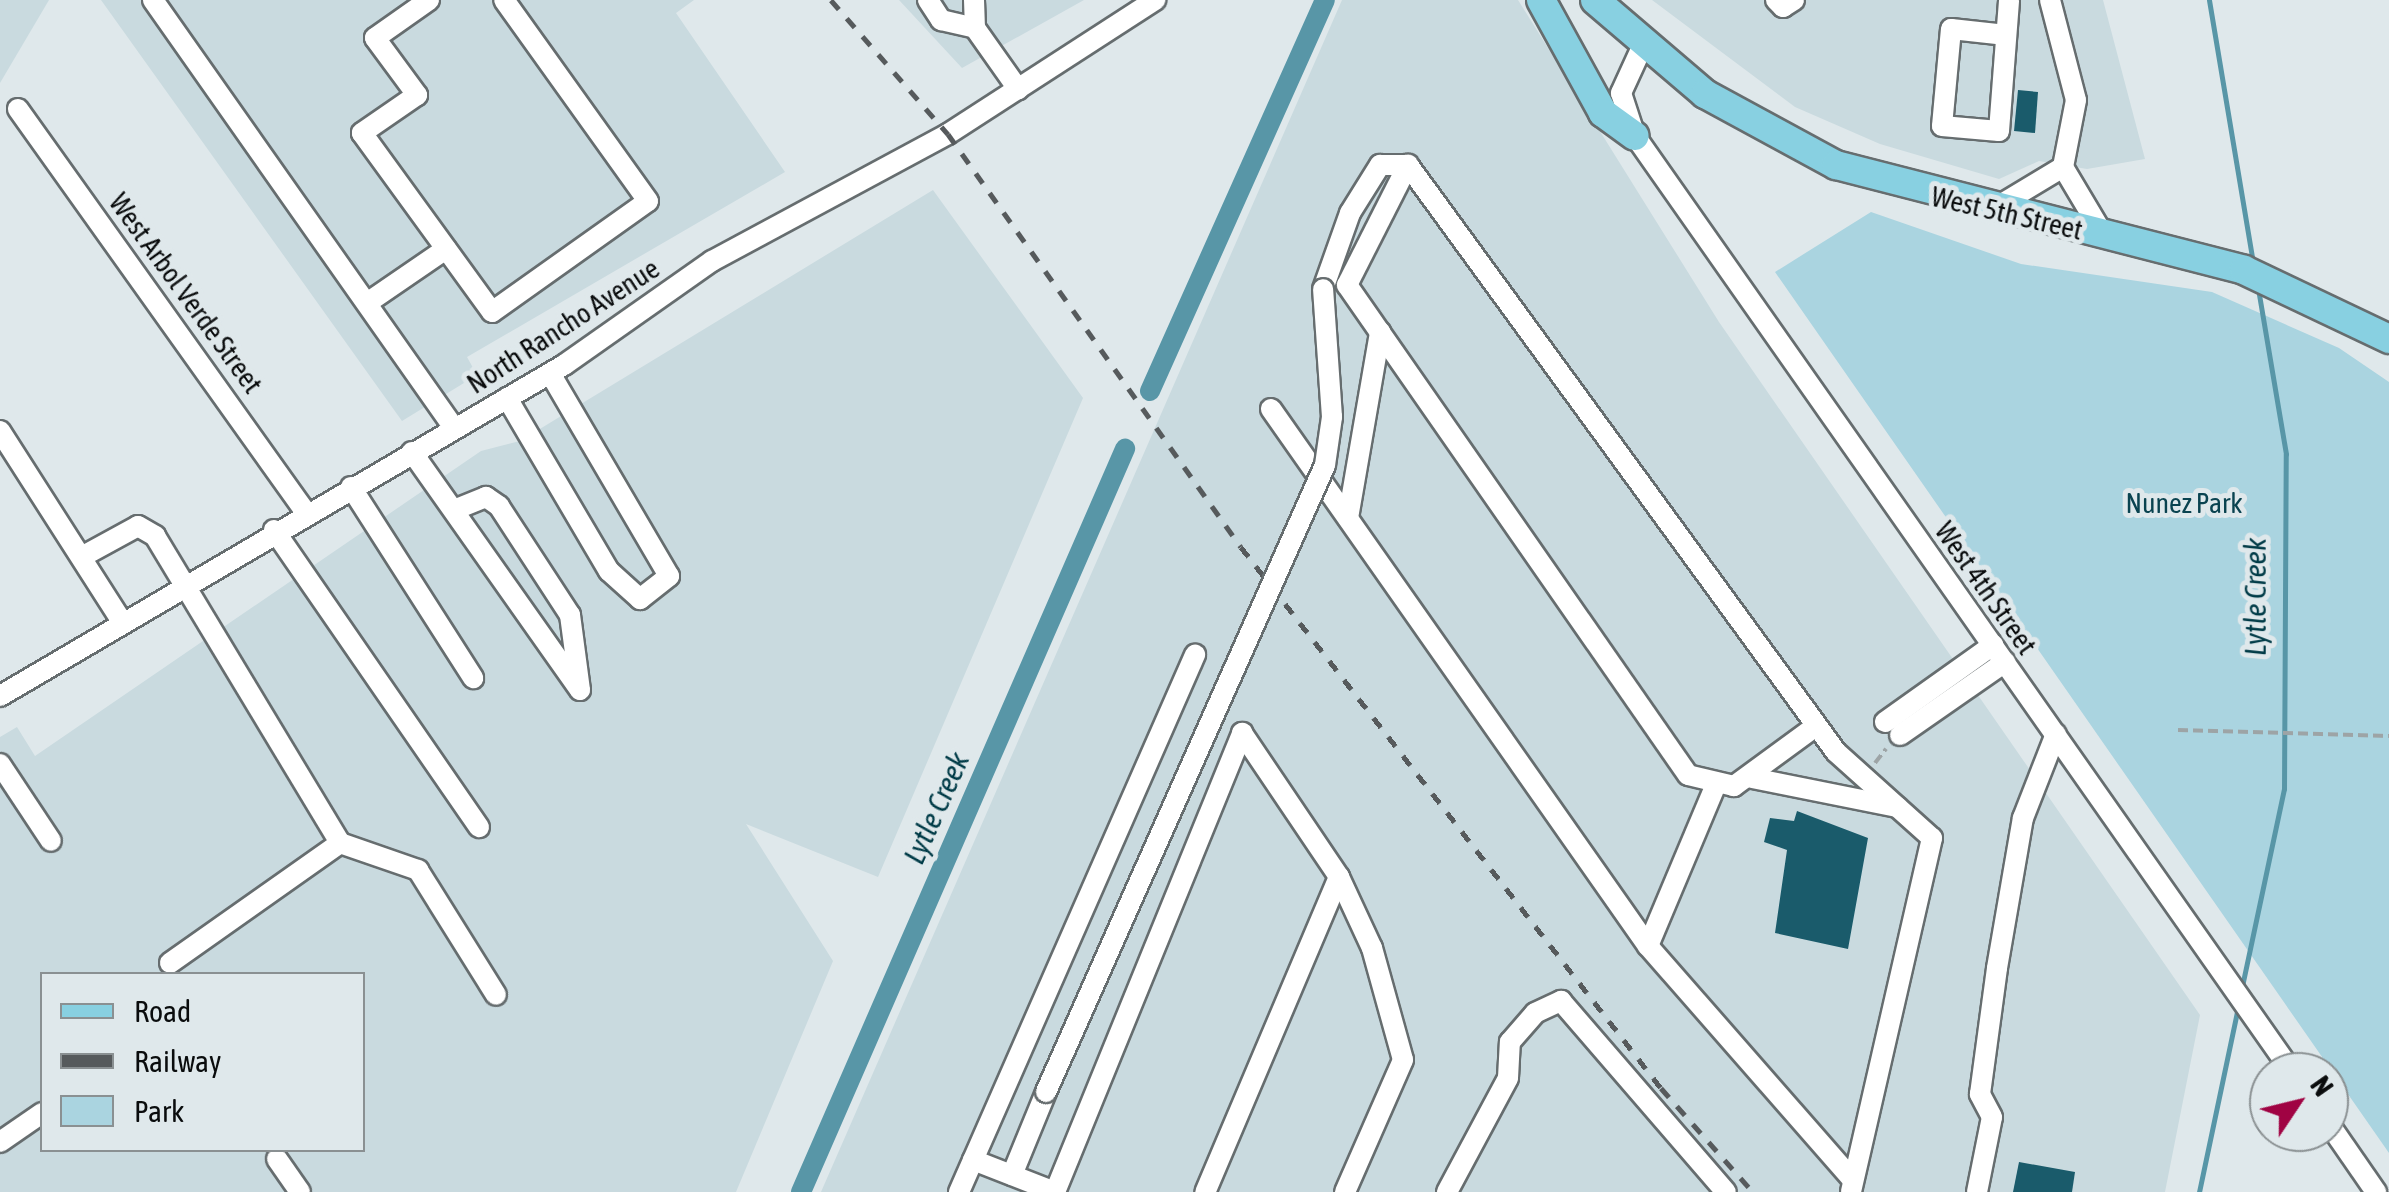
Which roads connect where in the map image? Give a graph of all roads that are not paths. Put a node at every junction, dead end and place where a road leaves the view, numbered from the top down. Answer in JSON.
{"nodes":[{"id":1,"x":153,"y":0,"type":"edge"},
{"id":2,"x":430,"y":0,"type":"edge"},
{"id":3,"x":504,"y":0,"type":"edge"},
{"id":4,"x":928,"y":0,"type":"edge"},
{"id":5,"x":974,"y":0,"type":"edge"},
{"id":6,"x":1154,"y":0,"type":"edge"},
{"id":7,"x":1541,"y":0,"type":"edge"},
{"id":8,"x":1595,"y":0,"type":"edge"},
{"id":9,"x":1776,"y":0,"type":"edge"},
{"id":10,"x":1794,"y":0,"type":"edge"},
{"id":11,"x":2010,"y":0,"type":"edge"},
{"id":12,"x":2050,"y":0,"type":"edge"},
{"id":13,"x":975,"y":28,"type":"junction"},
{"id":14,"x":2006,"y":35,"type":"junction"},
{"id":15,"x":1643,"y":46,"type":"junction"},
{"id":16,"x":1018,"y":89,"type":"junction"},
{"id":17,"x":18,"y":110,"type":"dead end"},
{"id":18,"x":1635,"y":136,"type":"junction"},
{"id":19,"x":1408,"y":164,"type":"junction"},
{"id":20,"x":2064,"y":167,"type":"junction"},
{"id":21,"x":1988,"y":211,"type":"junction"},
{"id":22,"x":2104,"y":234,"type":"junction"},
{"id":23,"x":446,"y":248,"type":"junction"},
{"id":24,"x":370,"y":302,"type":"junction"},
{"id":25,"x":1380,"y":332,"type":"junction"},
{"id":26,"x":2389,"y":339,"type":"edge"},
{"id":27,"x":550,"y":373,"type":"junction"},
{"id":28,"x":507,"y":398,"type":"junction"},
{"id":29,"x":1272,"y":408,"type":"dead end"},
{"id":30,"x":470,"y":427,"type":"junction"},
{"id":31,"x":0,"y":431,"type":"edge"},
{"id":32,"x":412,"y":452,"type":"junction"},
{"id":33,"x":351,"y":487,"type":"junction"},
{"id":34,"x":456,"y":509,"type":"junction"},
{"id":35,"x":305,"y":511,"type":"junction"},
{"id":36,"x":1348,"y":518,"type":"junction"},
{"id":37,"x":274,"y":530,"type":"junction"},
{"id":38,"x":85,"y":555,"type":"junction"},
{"id":39,"x":186,"y":584,"type":"junction"},
{"id":40,"x":122,"y":622,"type":"junction"},
{"id":41,"x":1999,"y":653,"type":"junction"},
{"id":42,"x":1194,"y":656,"type":"dead end"},
{"id":43,"x":473,"y":678,"type":"dead end"},
{"id":44,"x":0,"y":696,"type":"edge"},
{"id":45,"x":1816,"y":726,"type":"junction"},
{"id":46,"x":1892,"y":729,"type":"dead end"},
{"id":47,"x":2056,"y":734,"type":"junction"},
{"id":48,"x":0,"y":764,"type":"edge"},
{"id":49,"x":1752,"y":778,"type":"junction"},
{"id":50,"x":1715,"y":787,"type":"junction"},
{"id":51,"x":1898,"y":808,"type":"junction"},
{"id":52,"x":479,"y":827,"type":"dead end"},
{"id":53,"x":51,"y":840,"type":"dead end"},
{"id":54,"x":340,"y":843,"type":"junction"},
{"id":55,"x":1340,"y":876,"type":"junction"},
{"id":56,"x":1648,"y":946,"type":"junction"},
{"id":57,"x":170,"y":963,"type":"dead end"},
{"id":58,"x":496,"y":996,"type":"dead end"},
{"id":59,"x":2278,"y":1052,"type":"edge"},
{"id":60,"x":40,"y":1114,"type":"edge"},
{"id":61,"x":0,"y":1142,"type":"edge"},
{"id":62,"x":2348,"y":1152,"type":"edge"},
{"id":63,"x":278,"y":1159,"type":"dead end"},
{"id":64,"x":973,"y":1160,"type":"junction"},
{"id":65,"x":1012,"y":1175,"type":"junction"},
{"id":66,"x":1851,"y":1186,"type":"edge"},
{"id":67,"x":300,"y":1192,"type":"edge"},
{"id":68,"x":958,"y":1192,"type":"edge"},
{"id":69,"x":1055,"y":1192,"type":"edge"},
{"id":70,"x":1205,"y":1192,"type":"edge"},
{"id":71,"x":1345,"y":1192,"type":"edge"},
{"id":72,"x":1447,"y":1192,"type":"edge"},
{"id":73,"x":1726,"y":1192,"type":"edge"},
{"id":74,"x":1977,"y":1192,"type":"edge"},
{"id":75,"x":2376,"y":1192,"type":"edge"}],
"edges":[{"from":1,"to":24,"type":"street"},
{"from":2,"to":23,"type":"street"},
{"from":3,"to":23,"type":"street"},
{"from":4,"to":13,"type":"street"},
{"from":5,"to":13,"type":"street"},
{"from":6,"to":16,"type":"street","name":"North Rancho Avenue"},
{"from":7,"to":18,"type":"main road"},
{"from":8,"to":15,"type":"main road","name":"West 5th Street"},
{"from":9,"to":10,"type":"street"},
{"from":11,"to":14,"type":"street"},
{"from":12,"to":20,"type":"street"},
{"from":13,"to":16,"type":"street"},
{"from":14,"to":14,"type":"street"},
{"from":15,"to":18,"type":"street"},
{"from":15,"to":21,"type":"main road","name":"West 5th Street"},
{"from":16,"to":27,"type":"street","name":"North Rancho Avenue"},
{"from":17,"to":35,"type":"street","name":"West Arbol Verde Street"},
{"from":18,"to":41,"type":"street","name":"West 4th Street"},
{"from":19,"to":25,"type":"street"},
{"from":19,"to":45,"type":"street"},
{"from":19,"to":65,"type":"street","bridge":true},
{"from":20,"to":21,"type":"street"},
{"from":20,"to":22,"type":"street"},
{"from":21,"to":22,"type":"main road","name":"West 5th Street"},
{"from":22,"to":26,"type":"main road","name":"West 5th Street"},
{"from":23,"to":24,"type":"street"},
{"from":24,"to":30,"type":"street"},
{"from":25,"to":36,"type":"street"},
{"from":25,"to":50,"type":"street"},
{"from":27,"to":28,"type":"street","name":"North Rancho Avenue"},
{"from":27,"to":28,"type":"street"},
{"from":28,"to":30,"type":"street","name":"North Rancho Avenue"},
{"from":29,"to":36,"type":"street"},
{"from":30,"to":32,"type":"street","name":"North Rancho Avenue"},
{"from":31,"to":38,"type":"street"},
{"from":32,"to":33,"type":"street","name":"North Rancho Avenue"},
{"from":32,"to":34,"type":"street"},
{"from":33,"to":35,"type":"street","name":"North Rancho Avenue"},
{"from":33,"to":43,"type":"street"},
{"from":34,"to":34,"type":"street"},
{"from":35,"to":37,"type":"street","name":"North Rancho Avenue"},
{"from":36,"to":56,"type":"street"},
{"from":37,"to":39,"type":"street","name":"North Rancho Avenue"},
{"from":37,"to":52,"type":"street"},
{"from":38,"to":39,"type":"street"},
{"from":38,"to":40,"type":"street"},
{"from":39,"to":40,"type":"street","name":"North Rancho Avenue"},
{"from":39,"to":54,"type":"street"},
{"from":40,"to":44,"type":"street","name":"North Rancho Avenue"},
{"from":41,"to":46,"type":"street"},
{"from":41,"to":47,"type":"street","name":"West 4th Street"},
{"from":42,"to":64,"type":"street"},
{"from":45,"to":49,"type":"street"},
{"from":45,"to":51,"type":"street"},
{"from":47,"to":59,"type":"street","name":"West 4th Street"},
{"from":47,"to":74,"type":"street"},
{"from":48,"to":53,"type":"street"},
{"from":49,"to":50,"type":"street"},
{"from":49,"to":51,"type":"street"},
{"from":50,"to":56,"type":"street"},
{"from":51,"to":66,"type":"street"},
{"from":54,"to":57,"type":"street"},
{"from":54,"to":58,"type":"street"},
{"from":55,"to":69,"type":"street"},
{"from":55,"to":70,"type":"street"},
{"from":55,"to":71,"type":"street"},
{"from":56,"to":66,"type":"street"},
{"from":60,"to":61,"type":"street"},
{"from":62,"to":75,"type":"street"},
{"from":63,"to":67,"type":"street"},
{"from":64,"to":65,"type":"street"},
{"from":64,"to":68,"type":"street"},
{"from":65,"to":69,"type":"street"},
{"from":72,"to":73,"type":"street"}]}
